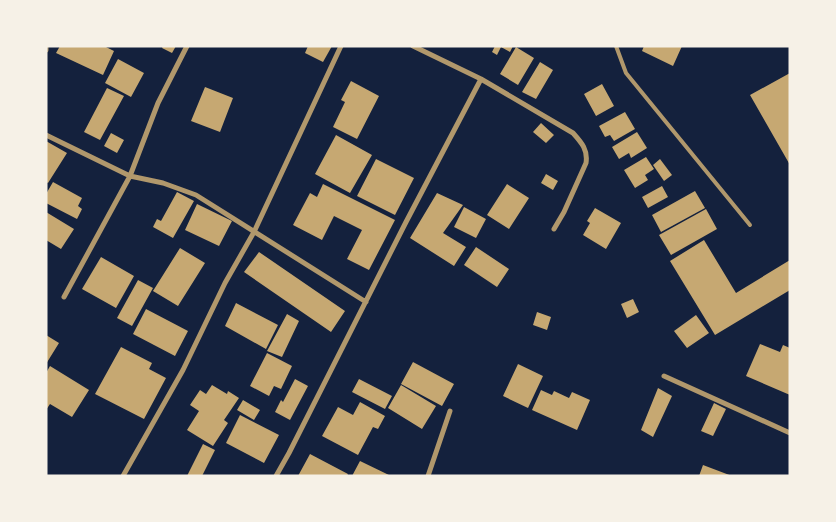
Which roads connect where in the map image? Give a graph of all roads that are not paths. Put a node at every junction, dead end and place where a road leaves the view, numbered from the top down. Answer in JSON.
{"nodes":[{"id":1,"x":187,"y":46,"type":"edge"},
{"id":2,"x":341,"y":46,"type":"edge"},
{"id":3,"x":413,"y":46,"type":"edge"},
{"id":4,"x":616,"y":46,"type":"edge"},
{"id":5,"x":481,"y":79,"type":"junction"},
{"id":6,"x":46,"y":136,"type":"edge"},
{"id":7,"x":130,"y":176,"type":"junction"},
{"id":8,"x":750,"y":225,"type":"dead end"},
{"id":9,"x":554,"y":229,"type":"dead end"},
{"id":10,"x":254,"y":232,"type":"junction"},
{"id":11,"x":64,"y":297,"type":"dead end"},
{"id":12,"x":366,"y":302,"type":"junction"},
{"id":13,"x":664,"y":376,"type":"dead end"},
{"id":14,"x":450,"y":410,"type":"dead end"},
{"id":15,"x":790,"y":433,"type":"edge"},
{"id":16,"x":123,"y":476,"type":"edge"},
{"id":17,"x":276,"y":476,"type":"edge"},
{"id":18,"x":428,"y":476,"type":"edge"}],
"edges":[{"from":1,"to":7,"type":"street"},
{"from":2,"to":10,"type":"street"},
{"from":3,"to":5,"type":"street"},
{"from":4,"to":8,"type":"lane"},
{"from":5,"to":9,"type":"street"},
{"from":5,"to":12,"type":"street"},
{"from":6,"to":7,"type":"street"},
{"from":7,"to":10,"type":"street"},
{"from":7,"to":11,"type":"street"},
{"from":10,"to":12,"type":"street"},
{"from":10,"to":16,"type":"street"},
{"from":12,"to":17,"type":"street"},
{"from":13,"to":15,"type":"street"},
{"from":14,"to":18,"type":"street"}]}
